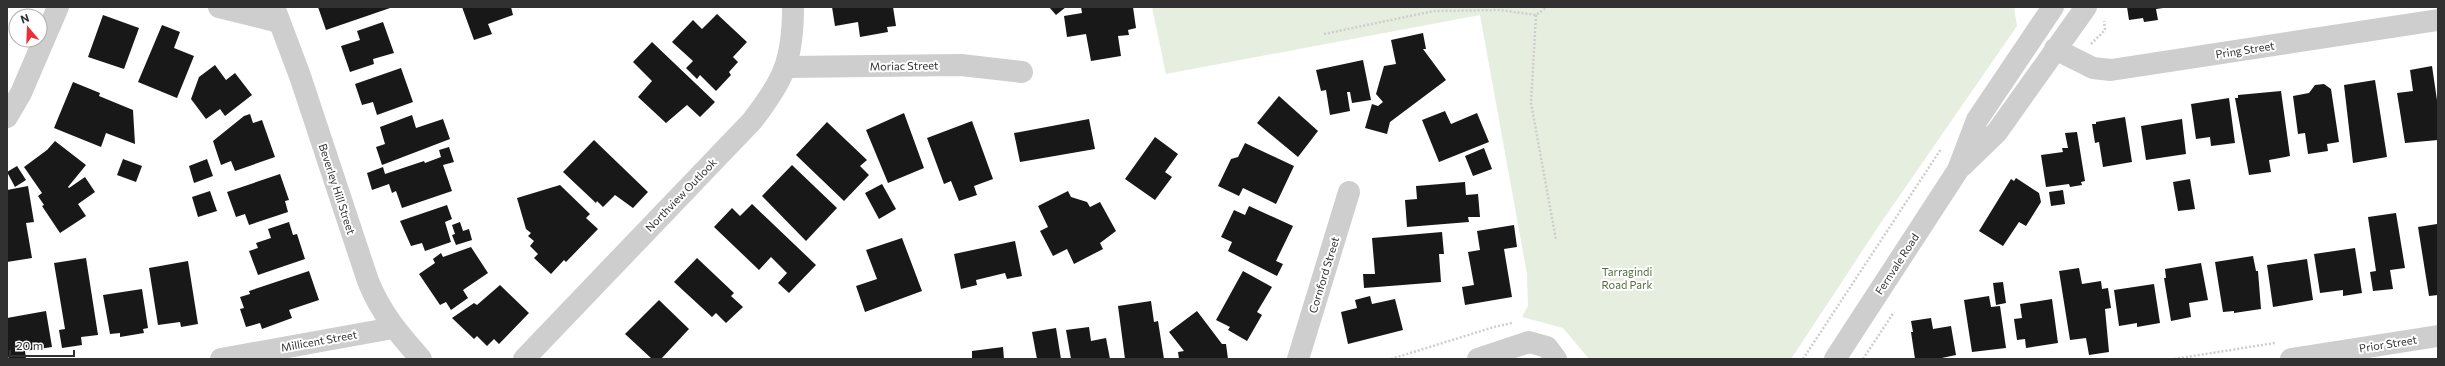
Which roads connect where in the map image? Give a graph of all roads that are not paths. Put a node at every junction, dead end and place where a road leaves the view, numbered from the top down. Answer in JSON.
{"nodes":[{"id":1,"x":58,"y":7,"type":"edge"},
{"id":2,"x":219,"y":7,"type":"edge"},
{"id":3,"x":793,"y":7,"type":"edge"},
{"id":4,"x":2052,"y":7,"type":"edge"},
{"id":5,"x":2086,"y":7,"type":"edge"},
{"id":6,"x":276,"y":14,"type":"edge"},
{"id":7,"x":2438,"y":20,"type":"edge"},
{"id":8,"x":2055,"y":49,"type":"junction"},
{"id":9,"x":786,"y":67,"type":"junction"},
{"id":10,"x":1022,"y":72,"type":"dead end"},
{"id":11,"x":7,"y":117,"type":"edge"},
{"id":12,"x":1958,"y":170,"type":"junction"},
{"id":13,"x":1349,"y":192,"type":"dead end"},
{"id":14,"x":393,"y":328,"type":"junction"},
{"id":15,"x":2438,"y":336,"type":"edge"},
{"id":16,"x":221,"y":359,"type":"edge"},
{"id":17,"x":421,"y":359,"type":"edge"},
{"id":18,"x":524,"y":359,"type":"edge"},
{"id":19,"x":1298,"y":359,"type":"edge"},
{"id":20,"x":1478,"y":359,"type":"edge"},
{"id":21,"x":1556,"y":359,"type":"edge"},
{"id":22,"x":1835,"y":359,"type":"edge"},
{"id":23,"x":2291,"y":359,"type":"edge"}],
"edges":[{"from":1,"to":11,"type":"street"},
{"from":2,"to":6,"type":"street"},
{"from":3,"to":9,"type":"street","name":"Northview Outlook"},
{"from":4,"to":12,"type":"street","name":"Fernvale Road"},
{"from":5,"to":8,"type":"street","name":"Fernvale Road"},
{"from":6,"to":14,"type":"street","name":"Beverley Hill Street"},
{"from":7,"to":8,"type":"street","name":"Pring Street"},
{"from":8,"to":12,"type":"street","name":"Fernvale Road"},
{"from":9,"to":10,"type":"street","name":"Moriac Street"},
{"from":9,"to":18,"type":"street","name":"Northview Outlook"},
{"from":12,"to":22,"type":"street","name":"Fernvale Road"},
{"from":13,"to":19,"type":"street","name":"Cornford Street"},
{"from":14,"to":16,"type":"street","name":"Millicent Street"},
{"from":14,"to":17,"type":"street","name":"Beverley Hill Street"},
{"from":15,"to":23,"type":"street","name":"Prior Street"},
{"from":20,"to":21,"type":"street"}]}
